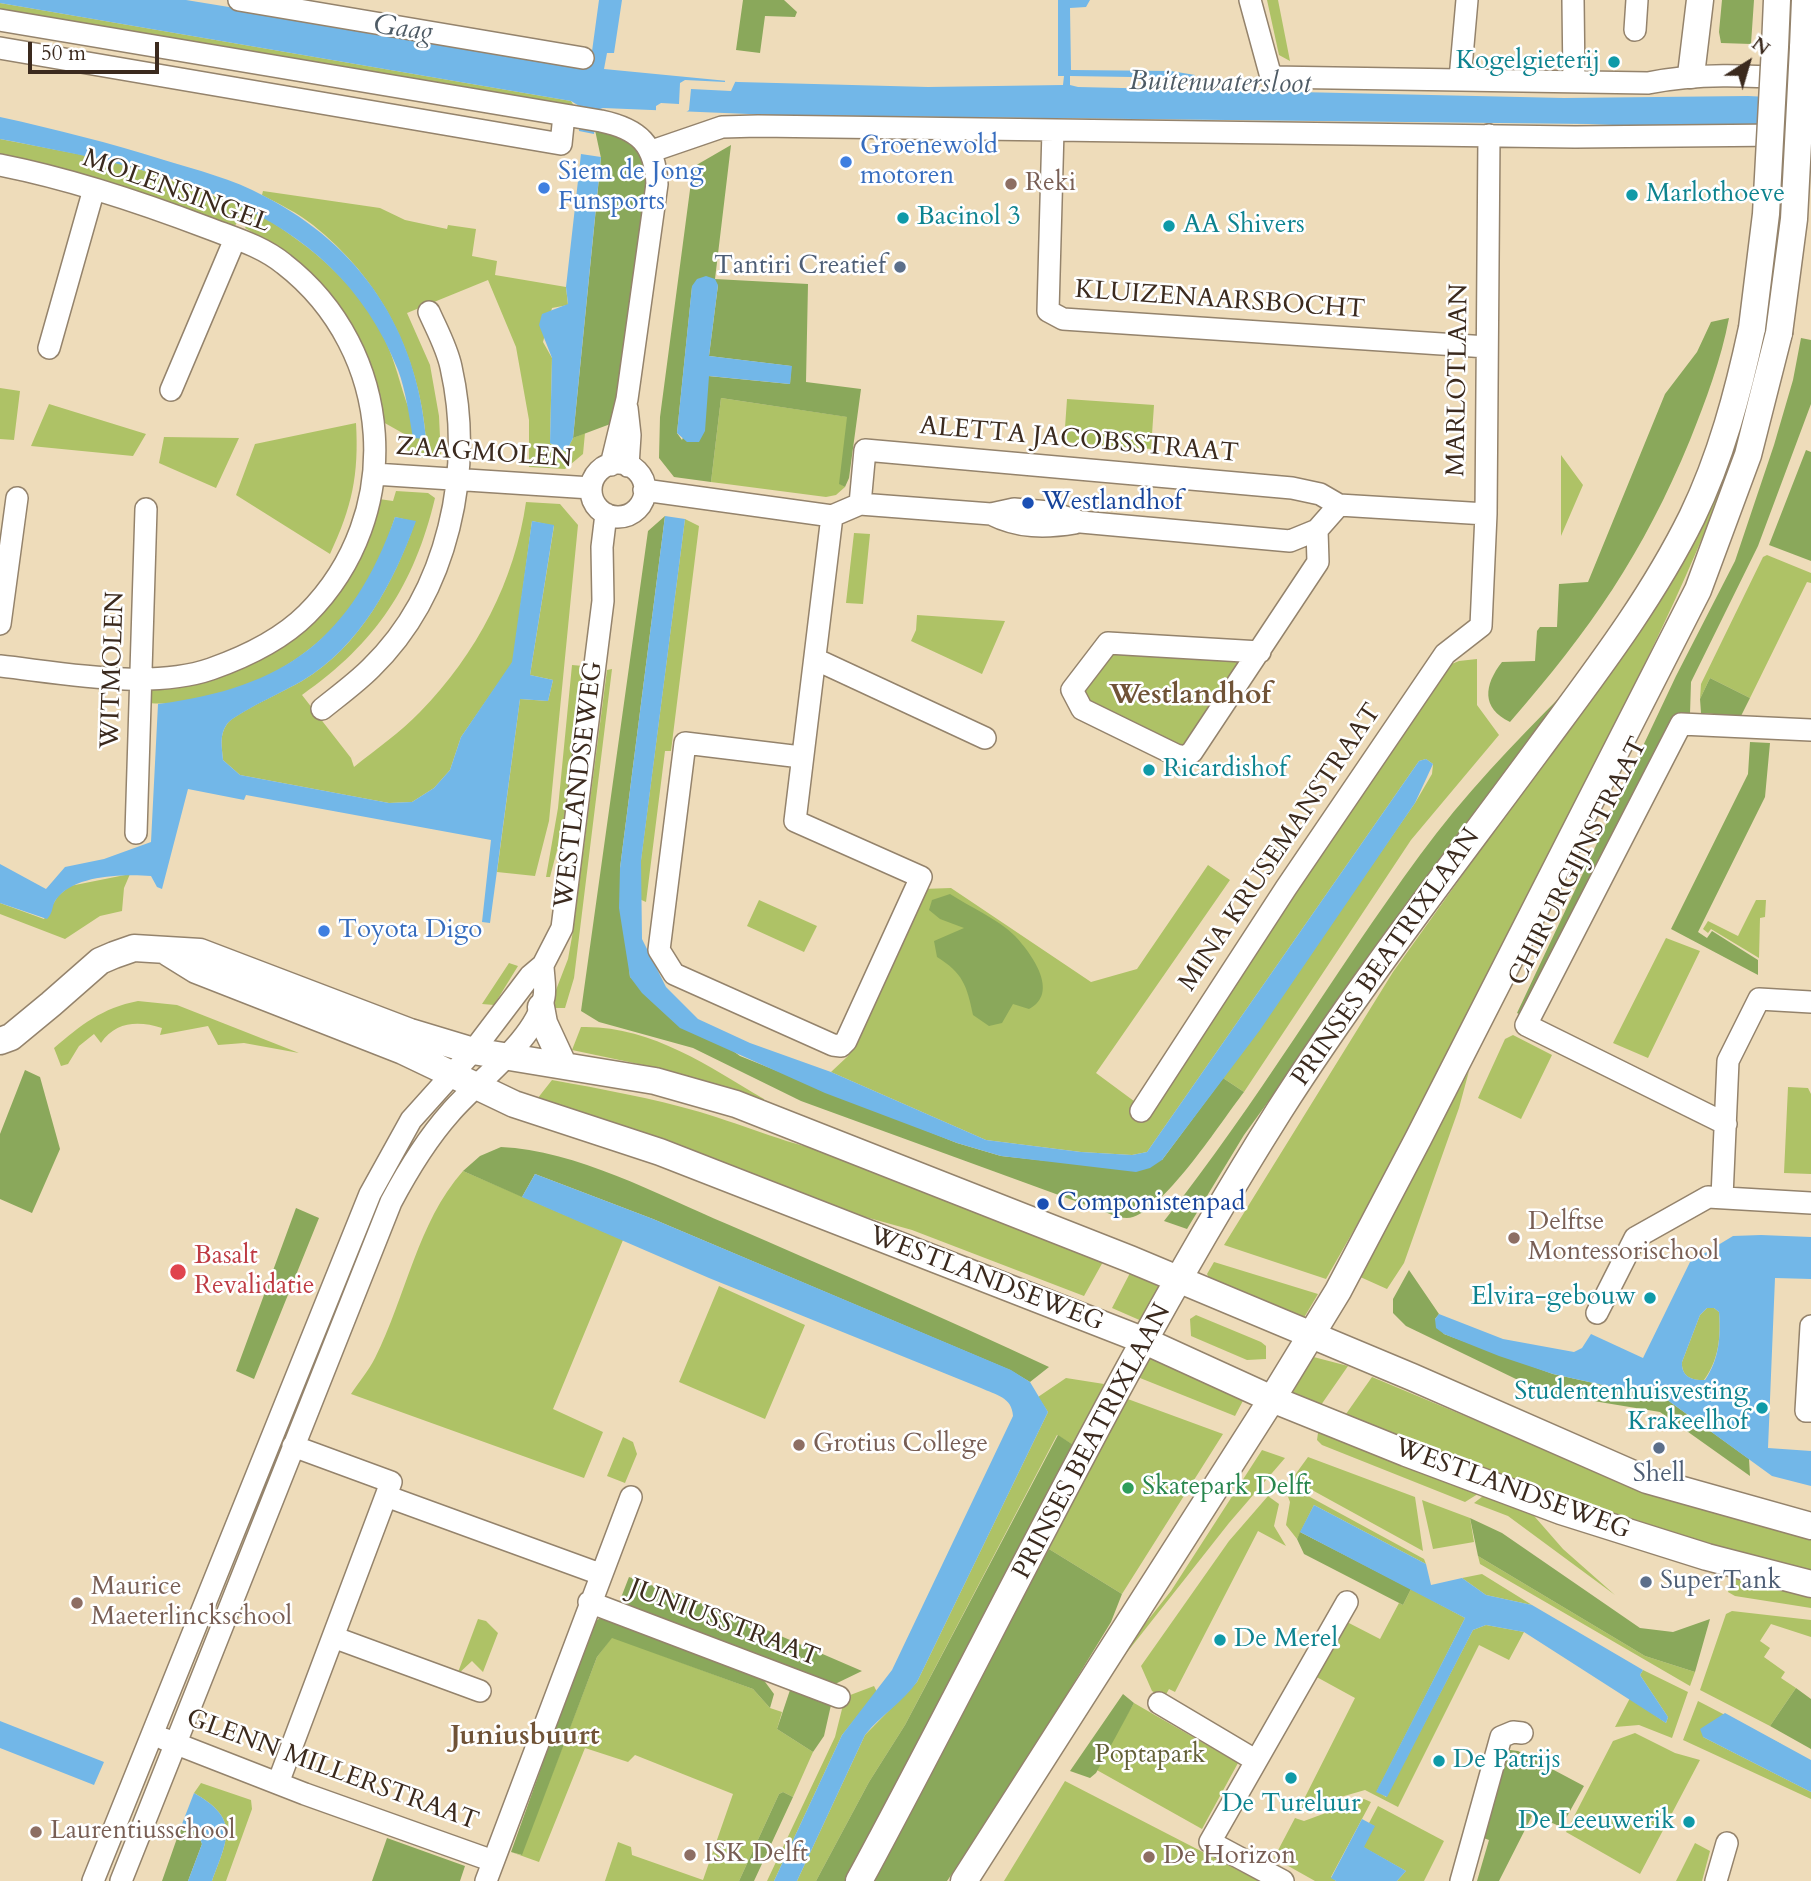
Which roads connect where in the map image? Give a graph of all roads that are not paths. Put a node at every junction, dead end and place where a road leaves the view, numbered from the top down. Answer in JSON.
{"nodes":[{"id":1,"x":239,"y":0,"type":"edge"},
{"id":2,"x":1250,"y":0,"type":"edge"},
{"id":3,"x":1467,"y":0,"type":"edge"},
{"id":4,"x":1573,"y":0,"type":"edge"},
{"id":5,"x":1637,"y":0,"type":"edge"},
{"id":6,"x":1700,"y":0,"type":"edge"},
{"id":7,"x":1777,"y":0,"type":"edge"},
{"id":8,"x":1805,"y":0,"type":"edge"},
{"id":9,"x":0,"y":20,"type":"edge"},
{"id":10,"x":1635,"y":30,"type":"dead end"},
{"id":11,"x":0,"y":48,"type":"edge"},
{"id":12,"x":583,"y":58,"type":"dead end"},
{"id":13,"x":1690,"y":75,"type":"junction"},
{"id":14,"x":1460,"y":79,"type":"junction"},
{"id":15,"x":1811,"y":79,"type":"edge"},
{"id":16,"x":1574,"y":82,"type":"junction"},
{"id":17,"x":570,"y":116,"type":"junction"},
{"id":18,"x":1053,"y":130,"type":"junction"},
{"id":19,"x":1489,"y":135,"type":"junction"},
{"id":20,"x":1811,"y":135,"type":"edge"},
{"id":21,"x":648,"y":145,"type":"junction"},
{"id":22,"x":0,"y":165,"type":"edge"},
{"id":23,"x":94,"y":189,"type":"junction"},
{"id":24,"x":235,"y":239,"type":"junction"},
{"id":25,"x":429,"y":312,"type":"dead end"},
{"id":26,"x":1487,"y":347,"type":"junction"},
{"id":27,"x":49,"y":348,"type":"dead end"},
{"id":28,"x":171,"y":390,"type":"dead end"},
{"id":29,"x":619,"y":465,"type":"junction"},
{"id":30,"x":374,"y":474,"type":"junction"},
{"id":31,"x":458,"y":482,"type":"junction"},
{"id":32,"x":591,"y":488,"type":"junction"},
{"id":33,"x":645,"y":490,"type":"junction"},
{"id":34,"x":17,"y":498,"type":"dead end"},
{"id":35,"x":860,"y":504,"type":"junction"},
{"id":36,"x":1339,"y":505,"type":"junction"},
{"id":37,"x":146,"y":509,"type":"dead end"},
{"id":38,"x":1486,"y":514,"type":"junction"},
{"id":39,"x":614,"y":515,"type":"junction"},
{"id":40,"x":832,"y":516,"type":"junction"},
{"id":41,"x":1317,"y":530,"type":"junction"},
{"id":42,"x":0,"y":624,"type":"edge"},
{"id":43,"x":1481,"y":626,"type":"joint"},
{"id":44,"x":1260,"y":652,"type":"junction"},
{"id":45,"x":815,"y":659,"type":"junction"},
{"id":46,"x":0,"y":666,"type":"edge"},
{"id":47,"x":143,"y":678,"type":"junction"},
{"id":48,"x":322,"y":709,"type":"dead end"},
{"id":49,"x":1811,"y":730,"type":"edge"},
{"id":50,"x":985,"y":738,"type":"dead end"},
{"id":51,"x":801,"y":757,"type":"junction"},
{"id":52,"x":136,"y":833,"type":"dead end"},
{"id":53,"x":163,"y":949,"type":"junction"},
{"id":54,"x":543,"y":965,"type":"junction"},
{"id":55,"x":1811,"y":1002,"type":"edge"},
{"id":56,"x":541,"y":1007,"type":"junction"},
{"id":57,"x":29,"y":1021,"type":"junction"},
{"id":58,"x":0,"y":1027,"type":"edge"},
{"id":59,"x":0,"y":1041,"type":"edge"},
{"id":60,"x":473,"y":1051,"type":"junction"},
{"id":61,"x":504,"y":1058,"type":"junction"},
{"id":62,"x":563,"y":1065,"type":"junction"},
{"id":63,"x":451,"y":1074,"type":"junction"},
{"id":64,"x":475,"y":1085,"type":"junction"},
{"id":65,"x":1141,"y":1111,"type":"dead end"},
{"id":66,"x":1726,"y":1124,"type":"junction"},
{"id":67,"x":1722,"y":1197,"type":"junction"},
{"id":68,"x":1811,"y":1203,"type":"edge"},
{"id":69,"x":1179,"y":1281,"type":"junction"},
{"id":70,"x":1597,"y":1313,"type":"dead end"},
{"id":71,"x":1811,"y":1326,"type":"edge"},
{"id":72,"x":1311,"y":1335,"type":"junction"},
{"id":73,"x":1145,"y":1341,"type":"junction"},
{"id":74,"x":1272,"y":1399,"type":"junction"},
{"id":75,"x":1811,"y":1411,"type":"edge"},
{"id":76,"x":293,"y":1446,"type":"junction"},
{"id":77,"x":386,"y":1496,"type":"junction"},
{"id":78,"x":631,"y":1497,"type":"dead end"},
{"id":79,"x":1811,"y":1526,"type":"edge"},
{"id":80,"x":600,"y":1574,"type":"junction"},
{"id":81,"x":1811,"y":1584,"type":"edge"},
{"id":82,"x":589,"y":1602,"type":"junction"},
{"id":83,"x":1348,"y":1602,"type":"dead end"},
{"id":84,"x":333,"y":1637,"type":"junction"},
{"id":85,"x":480,"y":1691,"type":"dead end"},
{"id":86,"x":839,"y":1696,"type":"dead end"},
{"id":87,"x":1159,"y":1703,"type":"dead end"},
{"id":88,"x":1522,"y":1733,"type":"dead end"},
{"id":89,"x":152,"y":1734,"type":"junction"},
{"id":90,"x":176,"y":1743,"type":"junction"},
{"id":91,"x":1255,"y":1760,"type":"junction"},
{"id":92,"x":278,"y":1783,"type":"junction"},
{"id":93,"x":1727,"y":1843,"type":"dead end"},
{"id":94,"x":493,"y":1861,"type":"junction"},
{"id":95,"x":93,"y":1881,"type":"edge"},
{"id":96,"x":121,"y":1881,"type":"edge"},
{"id":97,"x":486,"y":1881,"type":"edge"},
{"id":98,"x":859,"y":1881,"type":"edge"},
{"id":99,"x":964,"y":1881,"type":"edge"},
{"id":100,"x":1283,"y":1881,"type":"edge"},
{"id":101,"x":1461,"y":1881,"type":"edge"},
{"id":102,"x":1716,"y":1881,"type":"edge"}],
"edges":[{"from":1,"to":12,"type":"street"},
{"from":2,"to":14,"type":"street"},
{"from":3,"to":14,"type":"street"},
{"from":4,"to":16,"type":"street"},
{"from":5,"to":10,"type":"street"},
{"from":6,"to":13,"type":"main road"},
{"from":7,"to":69,"type":"main road","name":"PRINSES BEATRIXLAAN","bridge":true},
{"from":8,"to":72,"type":"main road","bridge":true},
{"from":9,"to":17,"type":"street"},
{"from":11,"to":17,"type":"street"},
{"from":13,"to":15,"type":"street"},
{"from":13,"to":16,"type":"street"},
{"from":14,"to":16,"type":"street"},
{"from":17,"to":21,"type":"street"},
{"from":18,"to":19,"type":"street"},
{"from":18,"to":21,"type":"street"},
{"from":18,"to":26,"type":"street","name":"KLUIZENAARSBOCHT"},
{"from":19,"to":20,"type":"street"},
{"from":19,"to":26,"type":"street","name":"MARLOTLAAN"},
{"from":21,"to":29,"type":"street"},
{"from":22,"to":23,"type":"street","name":"MOLENSINGEL"},
{"from":23,"to":24,"type":"street","name":"MOLENSINGEL"},
{"from":23,"to":27,"type":"street"},
{"from":24,"to":28,"type":"street"},
{"from":24,"to":30,"type":"street","name":"MOLENSINGEL"},
{"from":25,"to":31,"type":"street"},
{"from":26,"to":38,"type":"street","name":"MARLOTLAAN"},
{"from":29,"to":32,"type":"street"},
{"from":29,"to":33,"type":"street"},
{"from":30,"to":31,"type":"street","name":"ZAAGMOLEN"},
{"from":30,"to":47,"type":"street","name":"MOLENSINGEL"},
{"from":31,"to":32,"type":"street","name":"ZAAGMOLEN"},
{"from":31,"to":48,"type":"street"},
{"from":32,"to":39,"type":"street"},
{"from":33,"to":39,"type":"street"},
{"from":33,"to":40,"type":"street"},
{"from":34,"to":42,"type":"street"},
{"from":35,"to":36,"type":"street","name":"ALETTA JACOBSSTRAAT"},
{"from":35,"to":40,"type":"street"},
{"from":35,"to":41,"type":"street"},
{"from":36,"to":38,"type":"street","name":"ALETTA JACOBSSTRAAT"},
{"from":36,"to":41,"type":"street"},
{"from":37,"to":47,"type":"street","name":"WITMOLEN"},
{"from":38,"to":43,"type":"street","name":"MARLOTLAAN"},
{"from":39,"to":54,"type":"street","name":"WESTLANDSEWEG"},
{"from":40,"to":45,"type":"street"},
{"from":41,"to":44,"type":"street"},
{"from":43,"to":65,"type":"street","name":"MINA KRUSEMANSTRAAT"},
{"from":44,"to":44,"type":"street"},
{"from":45,"to":50,"type":"street"},
{"from":45,"to":51,"type":"street"},
{"from":46,"to":47,"type":"street","name":"MOLENSINGEL"},
{"from":47,"to":52,"type":"street","name":"WITMOLEN"},
{"from":49,"to":66,"type":"street","name":"CHIRURGIJNSTRAAT"},
{"from":51,"to":51,"type":"street"},
{"from":53,"to":57,"type":"main road"},
{"from":53,"to":60,"type":"main road"},
{"from":53,"to":63,"type":"main road"},
{"from":54,"to":56,"type":"street","name":"WESTLANDSEWEG"},
{"from":54,"to":60,"type":"street","name":"WESTLANDSEWEG"},
{"from":55,"to":66,"type":"street"},
{"from":56,"to":61,"type":"street","name":"WESTLANDSEWEG"},
{"from":56,"to":62,"type":"main road"},
{"from":57,"to":58,"type":"main road"},
{"from":57,"to":59,"type":"main road"},
{"from":60,"to":61,"type":"main road"},
{"from":60,"to":63,"type":"street","name":"WESTLANDSEWEG"},
{"from":61,"to":62,"type":"main road"},
{"from":61,"to":64,"type":"street","name":"WESTLANDSEWEG"},
{"from":62,"to":69,"type":"main road"},
{"from":63,"to":64,"type":"main road"},
{"from":63,"to":89,"type":"street","name":"WESTLANDSEWEG"},
{"from":64,"to":73,"type":"main road","name":"WESTLANDSEWEG"},
{"from":64,"to":76,"type":"street"},
{"from":66,"to":67,"type":"street"},
{"from":67,"to":68,"type":"street"},
{"from":67,"to":70,"type":"street"},
{"from":69,"to":72,"type":"main road"},
{"from":69,"to":73,"type":"main road","name":"PRINSES BEATRIXLAAN"},
{"from":71,"to":75,"type":"street"},
{"from":72,"to":74,"type":"main road"},
{"from":72,"to":79,"type":"main road"},
{"from":73,"to":74,"type":"main road","name":"WESTLANDSEWEG"},
{"from":73,"to":98,"type":"main road","name":"PRINSES BEATRIXLAAN"},
{"from":74,"to":81,"type":"main road","name":"WESTLANDSEWEG"},
{"from":74,"to":99,"type":"main road"},
{"from":76,"to":77,"type":"street"},
{"from":76,"to":90,"type":"street"},
{"from":77,"to":80,"type":"street"},
{"from":77,"to":84,"type":"street"},
{"from":78,"to":80,"type":"street","name":"JUNIUSSTRAAT"},
{"from":80,"to":82,"type":"street","name":"JUNIUSSTRAAT"},
{"from":82,"to":86,"type":"street","name":"JUNIUSSTRAAT"},
{"from":82,"to":94,"type":"street","name":"JUNIUSSTRAAT"},
{"from":83,"to":91,"type":"street"},
{"from":84,"to":85,"type":"street"},
{"from":84,"to":92,"type":"street"},
{"from":87,"to":91,"type":"street"},
{"from":88,"to":101,"type":"street"},
{"from":89,"to":90,"type":"street","name":"GLENN MILLERSTRAAT"},
{"from":89,"to":95,"type":"street","name":"WESTLANDSEWEG"},
{"from":90,"to":92,"type":"street","name":"GLENN MILLERSTRAAT"},
{"from":90,"to":96,"type":"street"},
{"from":91,"to":100,"type":"street"},
{"from":92,"to":94,"type":"street","name":"GLENN MILLERSTRAAT"},
{"from":93,"to":102,"type":"street"},
{"from":94,"to":97,"type":"street","name":"JUNIUSSTRAAT"}]}
